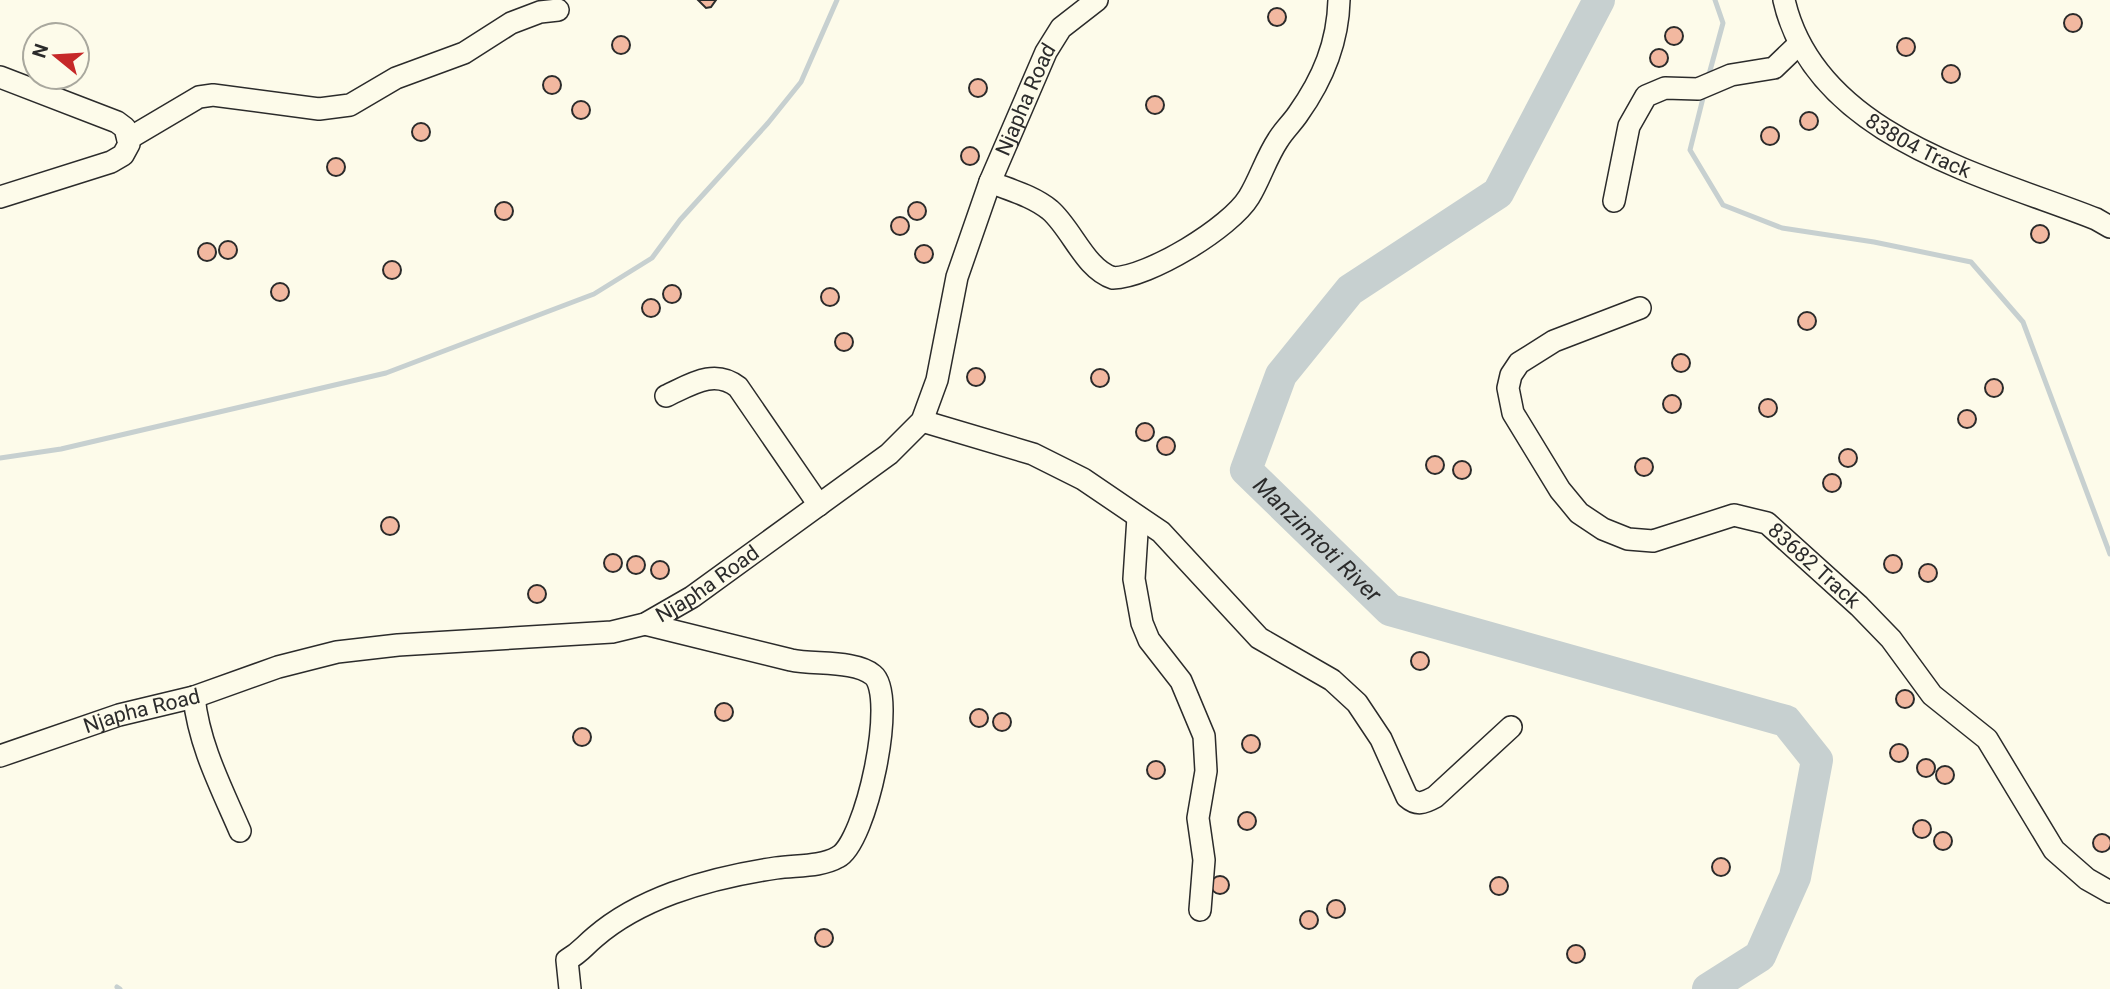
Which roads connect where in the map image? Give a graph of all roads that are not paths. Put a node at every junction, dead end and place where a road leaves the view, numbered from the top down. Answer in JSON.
{"nodes":[{"id":1,"x":1097,"y":0,"type":"edge"},
{"id":2,"x":1339,"y":0,"type":"edge"},
{"id":3,"x":1784,"y":0,"type":"edge"},
{"id":4,"x":558,"y":10,"type":"dead end"},
{"id":5,"x":1799,"y":44,"type":"junction"},
{"id":6,"x":0,"y":77,"type":"edge"},
{"id":7,"x":128,"y":139,"type":"junction"},
{"id":8,"x":990,"y":182,"type":"junction"},
{"id":9,"x":0,"y":197,"type":"edge"},
{"id":10,"x":1614,"y":201,"type":"dead end"},
{"id":11,"x":2110,"y":227,"type":"edge"},
{"id":12,"x":1640,"y":307,"type":"dead end"},
{"id":13,"x":666,"y":396,"type":"dead end"},
{"id":14,"x":922,"y":421,"type":"junction"},
{"id":15,"x":819,"y":505,"type":"junction"},
{"id":16,"x":1139,"y":517,"type":"junction"},
{"id":17,"x":645,"y":624,"type":"junction"},
{"id":18,"x":194,"y":697,"type":"junction"},
{"id":19,"x":1511,"y":727,"type":"dead end"},
{"id":20,"x":0,"y":755,"type":"edge"},
{"id":21,"x":240,"y":831,"type":"dead end"},
{"id":22,"x":2110,"y":892,"type":"edge"},
{"id":23,"x":1200,"y":910,"type":"dead end"},
{"id":24,"x":570,"y":989,"type":"edge"}],
"edges":[{"from":1,"to":8,"type":"street","name":"Njapha Road"},
{"from":2,"to":8,"type":"street"},
{"from":3,"to":5,"type":"street","name":"83804 Track"},
{"from":4,"to":7,"type":"street"},
{"from":5,"to":10,"type":"street"},
{"from":5,"to":11,"type":"street","name":"83804 Track"},
{"from":6,"to":7,"type":"street"},
{"from":7,"to":9,"type":"street"},
{"from":8,"to":14,"type":"street","name":"Njapha Road"},
{"from":12,"to":22,"type":"street","name":"83682 Track"},
{"from":13,"to":15,"type":"street"},
{"from":14,"to":15,"type":"street","name":"Njapha Road"},
{"from":14,"to":16,"type":"street"},
{"from":15,"to":17,"type":"street","name":"Njapha Road"},
{"from":16,"to":19,"type":"street"},
{"from":16,"to":23,"type":"street"},
{"from":17,"to":18,"type":"street","name":"Njapha Road"},
{"from":17,"to":24,"type":"street"},
{"from":18,"to":20,"type":"street","name":"Njapha Road"},
{"from":18,"to":21,"type":"street"}]}
